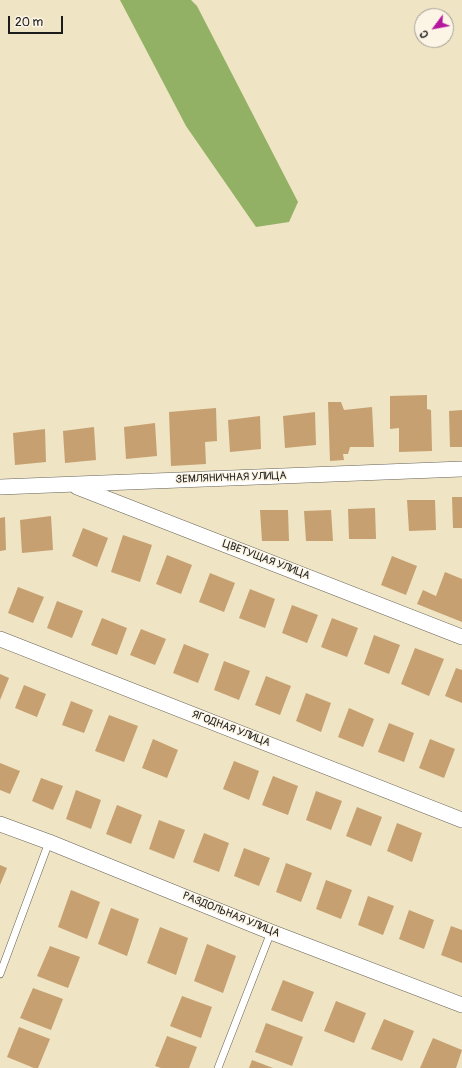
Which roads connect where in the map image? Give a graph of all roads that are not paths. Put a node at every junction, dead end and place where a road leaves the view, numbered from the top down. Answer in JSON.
{"nodes":[{"id":1,"x":462,"y":469,"type":"edge"},
{"id":2,"x":70,"y":484,"type":"junction"},
{"id":3,"x":0,"y":487,"type":"edge"},
{"id":4,"x":462,"y":636,"type":"edge"},
{"id":5,"x":0,"y":639,"type":"edge"},
{"id":6,"x":462,"y":820,"type":"edge"},
{"id":7,"x":0,"y":824,"type":"edge"},
{"id":8,"x":49,"y":842,"type":"junction"},
{"id":9,"x":271,"y":932,"type":"junction"},
{"id":10,"x":0,"y":974,"type":"edge"},
{"id":11,"x":462,"y":1005,"type":"edge"},
{"id":12,"x":218,"y":1068,"type":"edge"}],
"edges":[{"from":1,"to":2,"type":"street","name":"ЗЕМЛЯНИЧНАЯ УЛИЦА"},
{"from":2,"to":3,"type":"street","name":"ЗЕМЛЯНИЧНАЯ УЛИЦА"},
{"from":2,"to":4,"type":"street","name":"ЦВЕТУЩАЯ УЛИЦА"},
{"from":5,"to":6,"type":"street","name":"ЯГОДНАЯ УЛИЦА"},
{"from":7,"to":8,"type":"street","name":"РАЗДОЛЬНАЯ УЛИЦА"},
{"from":8,"to":9,"type":"street","name":"РАЗДОЛЬНАЯ УЛИЦА"},
{"from":8,"to":10,"type":"lane"},
{"from":9,"to":11,"type":"street","name":"РАЗДОЛЬНАЯ УЛИЦА"},
{"from":9,"to":12,"type":"lane"}]}
